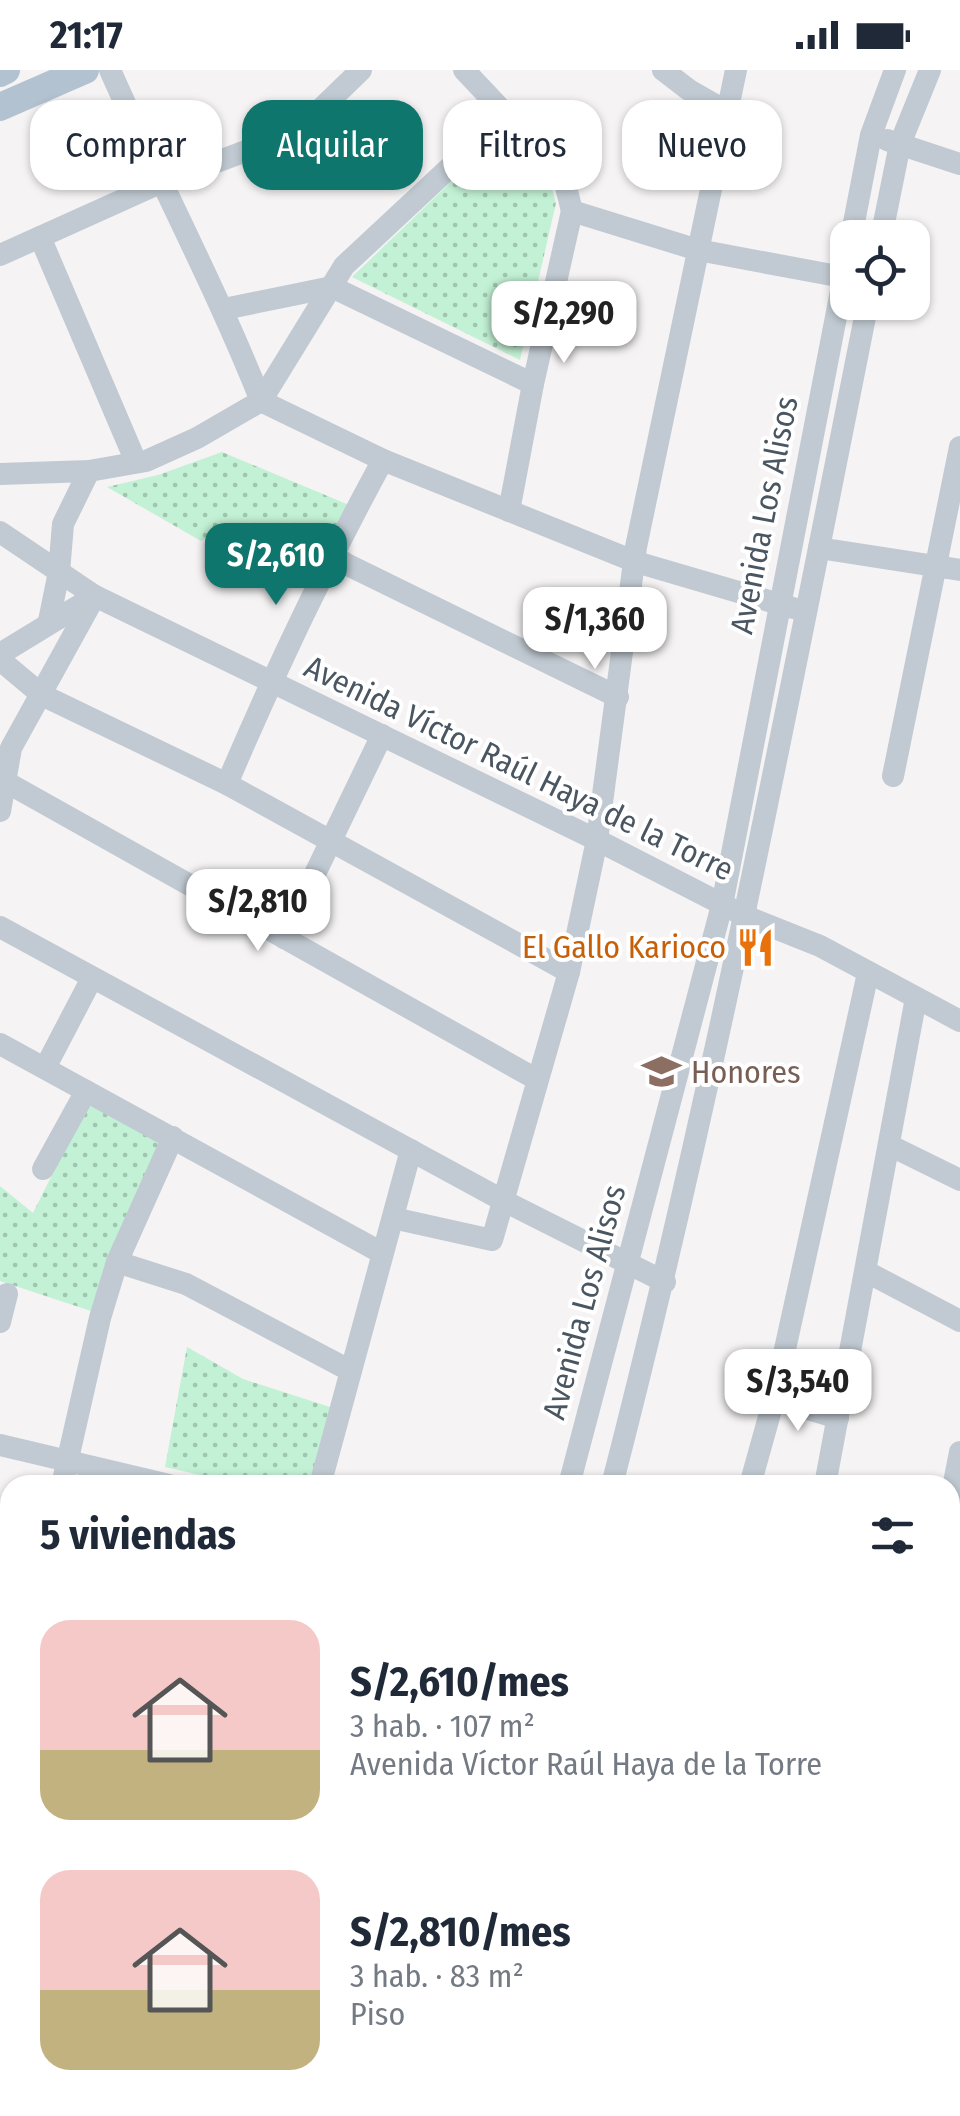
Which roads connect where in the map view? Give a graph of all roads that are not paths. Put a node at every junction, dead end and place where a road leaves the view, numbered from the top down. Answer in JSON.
{"nodes":[{"id":1,"x":85,"y":70,"type":"edge"},
{"id":2,"x":110,"y":70,"type":"edge"},
{"id":3,"x":361,"y":70,"type":"edge"},
{"id":4,"x":464,"y":70,"type":"edge"},
{"id":5,"x":664,"y":70,"type":"edge"},
{"id":6,"x":736,"y":70,"type":"edge"},
{"id":7,"x":895,"y":70,"type":"edge"},
{"id":8,"x":930,"y":70,"type":"edge"},
{"id":9,"x":123,"y":100,"type":"edge"},
{"id":10,"x":492,"y":100,"type":"edge"},
{"id":11,"x":707,"y":100,"type":"edge"},
{"id":12,"x":729,"y":100,"type":"edge"},
{"id":13,"x":0,"y":107,"type":"edge"},
{"id":14,"x":871,"y":135,"type":"junction"},
{"id":15,"x":900,"y":144,"type":"junction"},
{"id":16,"x":222,"y":160,"type":"edge"},
{"id":17,"x":960,"y":164,"type":"edge"},
{"id":18,"x":443,"y":174,"type":"edge"},
{"id":19,"x":144,"y":190,"type":"edge"},
{"id":20,"x":164,"y":190,"type":"edge"},
{"id":21,"x":567,"y":190,"type":"edge"},
{"id":22,"x":710,"y":190,"type":"edge"},
{"id":23,"x":572,"y":211,"type":"junction"},
{"id":24,"x":854,"y":220,"type":"edge"},
{"id":25,"x":885,"y":220,"type":"edge"},
{"id":26,"x":40,"y":237,"type":"junction"},
{"id":27,"x":698,"y":250,"type":"junction"},
{"id":28,"x":0,"y":255,"type":"edge"},
{"id":29,"x":830,"y":268,"type":"edge"},
{"id":30,"x":332,"y":286,"type":"junction"},
{"id":31,"x":224,"y":308,"type":"junction"},
{"id":32,"x":836,"y":320,"type":"edge"},
{"id":33,"x":864,"y":320,"type":"edge"},
{"id":34,"x":532,"y":384,"type":"junction"},
{"id":35,"x":261,"y":400,"type":"junction"},
{"id":36,"x":960,"y":447,"type":"edge"},
{"id":37,"x":383,"y":460,"type":"junction"},
{"id":38,"x":136,"y":462,"type":"junction"},
{"id":39,"x":88,"y":471,"type":"junction"},
{"id":40,"x":0,"y":474,"type":"edge"},
{"id":41,"x":509,"y":511,"type":"junction"},
{"id":42,"x":0,"y":532,"type":"edge"},
{"id":43,"x":818,"y":548,"type":"junction"},
{"id":44,"x":332,"y":554,"type":"junction"},
{"id":45,"x":636,"y":562,"type":"junction"},
{"id":46,"x":934,"y":566,"type":"junction"},
{"id":47,"x":960,"y":570,"type":"edge"},
{"id":48,"x":59,"y":572,"type":"junction"},
{"id":49,"x":95,"y":596,"type":"junction"},
{"id":50,"x":780,"y":604,"type":"junction"},
{"id":51,"x":806,"y":612,"type":"junction"},
{"id":52,"x":49,"y":621,"type":"junction"},
{"id":53,"x":0,"y":657,"type":"edge"},
{"id":54,"x":270,"y":681,"type":"junction"},
{"id":55,"x":42,"y":695,"type":"junction"},
{"id":56,"x":618,"y":698,"type":"junction"},
{"id":57,"x":382,"y":735,"type":"junction"},
{"id":58,"x":893,"y":776,"type":"dead end"},
{"id":59,"x":6,"y":782,"type":"junction"},
{"id":60,"x":228,"y":784,"type":"junction"},
{"id":61,"x":0,"y":811,"type":"edge"},
{"id":62,"x":330,"y":838,"type":"junction"},
{"id":63,"x":597,"y":840,"type":"junction"},
{"id":64,"x":722,"y":905,"type":"junction"},
{"id":65,"x":744,"y":916,"type":"junction"},
{"id":66,"x":0,"y":927,"type":"edge"},
{"id":67,"x":284,"y":938,"type":"junction"},
{"id":68,"x":569,"y":972,"type":"junction"},
{"id":69,"x":868,"y":973,"type":"junction"},
{"id":70,"x":92,"y":978,"type":"junction"},
{"id":71,"x":916,"y":998,"type":"junction"},
{"id":72,"x":960,"y":1021,"type":"edge"},
{"id":73,"x":0,"y":1044,"type":"edge"},
{"id":74,"x":45,"y":1068,"type":"junction"},
{"id":75,"x":536,"y":1080,"type":"junction"},
{"id":76,"x":86,"y":1090,"type":"junction"},
{"id":77,"x":172,"y":1137,"type":"junction"},
{"id":78,"x":890,"y":1145,"type":"junction"},
{"id":79,"x":411,"y":1150,"type":"junction"},
{"id":80,"x":43,"y":1169,"type":"dead end"},
{"id":81,"x":960,"y":1180,"type":"edge"},
{"id":82,"x":504,"y":1201,"type":"junction"},
{"id":83,"x":393,"y":1218,"type":"junction"},
{"id":84,"x":382,"y":1253,"type":"junction"},
{"id":85,"x":117,"y":1262,"type":"junction"},
{"id":86,"x":628,"y":1263,"type":"junction"},
{"id":87,"x":867,"y":1272,"type":"junction"},
{"id":88,"x":665,"y":1282,"type":"junction"},
{"id":89,"x":7,"y":1294,"type":"dead end"},
{"id":90,"x":0,"y":1322,"type":"edge"},
{"id":91,"x":960,"y":1322,"type":"edge"},
{"id":92,"x":349,"y":1370,"type":"junction"},
{"id":93,"x":774,"y":1399,"type":"junction"},
{"id":94,"x":838,"y":1418,"type":"junction"},
{"id":95,"x":0,"y":1445,"type":"edge"},
{"id":96,"x":64,"y":1474,"type":"edge"},
{"id":97,"x":323,"y":1475,"type":"edge"},
{"id":98,"x":572,"y":1475,"type":"edge"},
{"id":99,"x":615,"y":1475,"type":"edge"},
{"id":100,"x":753,"y":1475,"type":"edge"},
{"id":101,"x":827,"y":1475,"type":"edge"}],
"edges":[{"from":1,"to":13,"type":"main road"},
{"from":2,"to":9,"type":"street"},
{"from":3,"to":16,"type":"street"},
{"from":4,"to":10,"type":"street"},
{"from":5,"to":11,"type":"street"},
{"from":6,"to":12,"type":"street"},
{"from":7,"to":14,"type":"street"},
{"from":8,"to":15,"type":"street"},
{"from":14,"to":15,"type":"street"},
{"from":14,"to":24,"type":"street"},
{"from":15,"to":17,"type":"street"},
{"from":15,"to":25,"type":"street"},
{"from":18,"to":30,"type":"street"},
{"from":19,"to":26,"type":"street"},
{"from":20,"to":31,"type":"street"},
{"from":21,"to":23,"type":"street"},
{"from":22,"to":27,"type":"street"},
{"from":23,"to":27,"type":"street"},
{"from":23,"to":34,"type":"street"},
{"from":26,"to":28,"type":"street"},
{"from":26,"to":38,"type":"street"},
{"from":27,"to":29,"type":"street"},
{"from":27,"to":45,"type":"street"},
{"from":30,"to":31,"type":"street"},
{"from":30,"to":34,"type":"street"},
{"from":30,"to":35,"type":"street"},
{"from":31,"to":35,"type":"street"},
{"from":32,"to":50,"type":"street","name":"Avenida Los Alisos"},
{"from":33,"to":43,"type":"street","name":"Avenida Los Alisos"},
{"from":34,"to":41,"type":"street"},
{"from":35,"to":37,"type":"street"},
{"from":35,"to":38,"type":"street"},
{"from":36,"to":46,"type":"street"},
{"from":37,"to":41,"type":"street"},
{"from":37,"to":44,"type":"street"},
{"from":38,"to":39,"type":"street"},
{"from":39,"to":40,"type":"street"},
{"from":39,"to":48,"type":"street"},
{"from":41,"to":45,"type":"street"},
{"from":42,"to":48,"type":"street","name":"Avenida Víctor Raúl Haya de la Torre"},
{"from":43,"to":46,"type":"street"},
{"from":43,"to":51,"type":"street","name":"Avenida Los Alisos"},
{"from":44,"to":54,"type":"street"},
{"from":44,"to":56,"type":"street"},
{"from":45,"to":50,"type":"street"},
{"from":45,"to":56,"type":"street"},
{"from":46,"to":47,"type":"street"},
{"from":46,"to":58,"type":"street"},
{"from":48,"to":49,"type":"street","name":"Avenida Víctor Raúl Haya de la Torre"},
{"from":48,"to":52,"type":"street"},
{"from":49,"to":52,"type":"street"},
{"from":49,"to":54,"type":"street","name":"Avenida Víctor Raúl Haya de la Torre"},
{"from":49,"to":55,"type":"street"},
{"from":50,"to":51,"type":"street"},
{"from":50,"to":64,"type":"street","name":"Avenida Los Alisos"},
{"from":51,"to":65,"type":"street","name":"Avenida Los Alisos"},
{"from":52,"to":53,"type":"street"},
{"from":53,"to":55,"type":"street"},
{"from":54,"to":57,"type":"street","name":"Avenida Víctor Raúl Haya de la Torre"},
{"from":54,"to":60,"type":"street"},
{"from":55,"to":59,"type":"street"},
{"from":55,"to":60,"type":"street"},
{"from":56,"to":63,"type":"street"},
{"from":57,"to":62,"type":"street"},
{"from":57,"to":63,"type":"street","name":"Avenida Víctor Raúl Haya de la Torre"},
{"from":59,"to":61,"type":"street"},
{"from":59,"to":67,"type":"street"},
{"from":60,"to":62,"type":"street"},
{"from":62,"to":67,"type":"street"},
{"from":62,"to":68,"type":"street"},
{"from":63,"to":64,"type":"street","name":"Avenida Víctor Raúl Haya de la Torre"},
{"from":63,"to":68,"type":"street"},
{"from":64,"to":65,"type":"street","name":"Avenida Víctor Raúl Haya de la Torre"},
{"from":64,"to":86,"type":"street","name":"Avenida Los Alisos"},
{"from":65,"to":69,"type":"street","name":"Avenida Víctor Raúl Haya de la Torre"},
{"from":65,"to":88,"type":"street","name":"Avenida Los Alisos"},
{"from":66,"to":70,"type":"street"},
{"from":67,"to":75,"type":"street"},
{"from":68,"to":75,"type":"street"},
{"from":69,"to":71,"type":"street","name":"Avenida Víctor Raúl Haya de la Torre"},
{"from":69,"to":93,"type":"street"},
{"from":70,"to":74,"type":"street"},
{"from":70,"to":79,"type":"street"},
{"from":71,"to":72,"type":"street","name":"Avenida Víctor Raúl Haya de la Torre"},
{"from":71,"to":78,"type":"street"},
{"from":73,"to":74,"type":"street"},
{"from":74,"to":76,"type":"street"},
{"from":75,"to":82,"type":"street"},
{"from":76,"to":77,"type":"street"},
{"from":76,"to":80,"type":"street"},
{"from":77,"to":84,"type":"street"},
{"from":77,"to":85,"type":"street"},
{"from":78,"to":81,"type":"street"},
{"from":78,"to":87,"type":"street"},
{"from":79,"to":82,"type":"street"},
{"from":79,"to":83,"type":"street"},
{"from":82,"to":83,"type":"street"},
{"from":82,"to":86,"type":"street"},
{"from":83,"to":84,"type":"street"},
{"from":84,"to":92,"type":"street"},
{"from":85,"to":92,"type":"street"},
{"from":85,"to":96,"type":"street"},
{"from":86,"to":88,"type":"street"},
{"from":86,"to":98,"type":"street","name":"Avenida Los Alisos"},
{"from":87,"to":91,"type":"street"},
{"from":87,"to":94,"type":"street"},
{"from":88,"to":99,"type":"street","name":"Avenida Los Alisos"},
{"from":89,"to":90,"type":"street"},
{"from":92,"to":97,"type":"street"},
{"from":93,"to":94,"type":"street"},
{"from":93,"to":100,"type":"street"},
{"from":94,"to":101,"type":"street"},
{"from":95,"to":96,"type":"street"}]}
